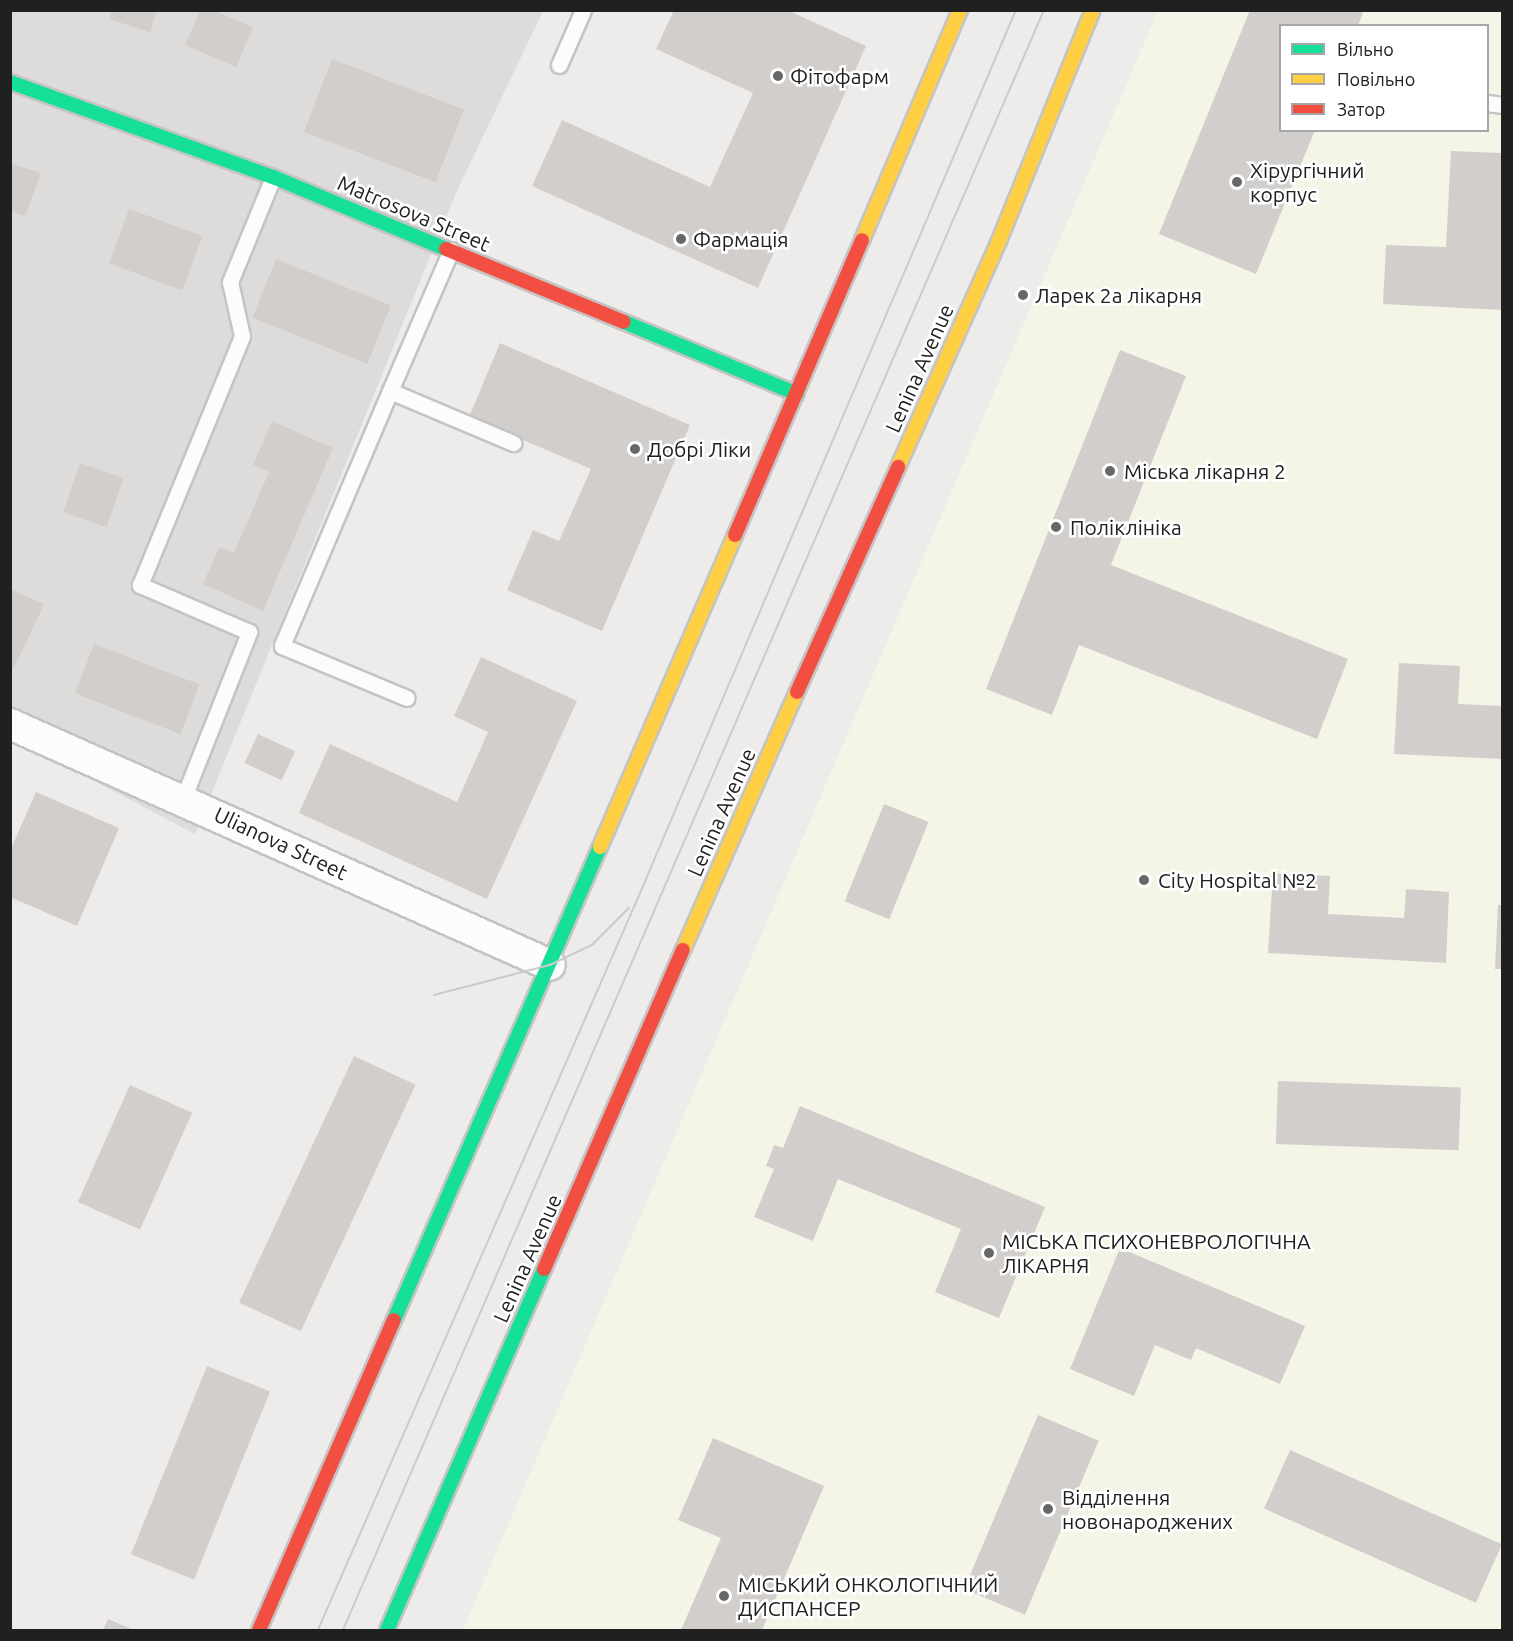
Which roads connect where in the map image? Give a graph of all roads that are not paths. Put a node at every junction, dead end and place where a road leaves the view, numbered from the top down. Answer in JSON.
{"nodes":[{"id":1,"x":583,"y":10,"type":"edge"},
{"id":2,"x":960,"y":10,"type":"edge"},
{"id":3,"x":1093,"y":10,"type":"edge"},
{"id":4,"x":559,"y":65,"type":"dead end"},
{"id":5,"x":10,"y":82,"type":"edge"},
{"id":6,"x":273,"y":177,"type":"junction"},
{"id":7,"x":451,"y":250,"type":"junction"},
{"id":8,"x":390,"y":391,"type":"junction"},
{"id":9,"x":797,"y":394,"type":"junction"},
{"id":10,"x":513,"y":442,"type":"dead end"},
{"id":11,"x":407,"y":698,"type":"dead end"},
{"id":12,"x":10,"y":724,"type":"edge"},
{"id":13,"x":183,"y":799,"type":"junction"},
{"id":14,"x":550,"y":965,"type":"junction"},
{"id":15,"x":259,"y":1630,"type":"edge"},
{"id":16,"x":387,"y":1630,"type":"edge"}],
"edges":[{"from":1,"to":4,"type":"lane"},
{"from":2,"to":9,"type":"main road"},
{"from":3,"to":16,"type":"main road","name":"Lenina Avenue"},
{"from":5,"to":6,"type":"main road","name":"Matrosova Street"},
{"from":6,"to":7,"type":"main road","name":"Matrosova Street"},
{"from":6,"to":13,"type":"lane"},
{"from":7,"to":8,"type":"lane"},
{"from":7,"to":9,"type":"main road","name":"Matrosova Street"},
{"from":8,"to":10,"type":"lane"},
{"from":8,"to":11,"type":"lane"},
{"from":9,"to":14,"type":"main road"},
{"from":12,"to":13,"type":"street","name":"Ulianova Street"},
{"from":13,"to":14,"type":"street","name":"Ulianova Street"},
{"from":14,"to":15,"type":"main road"}]}
